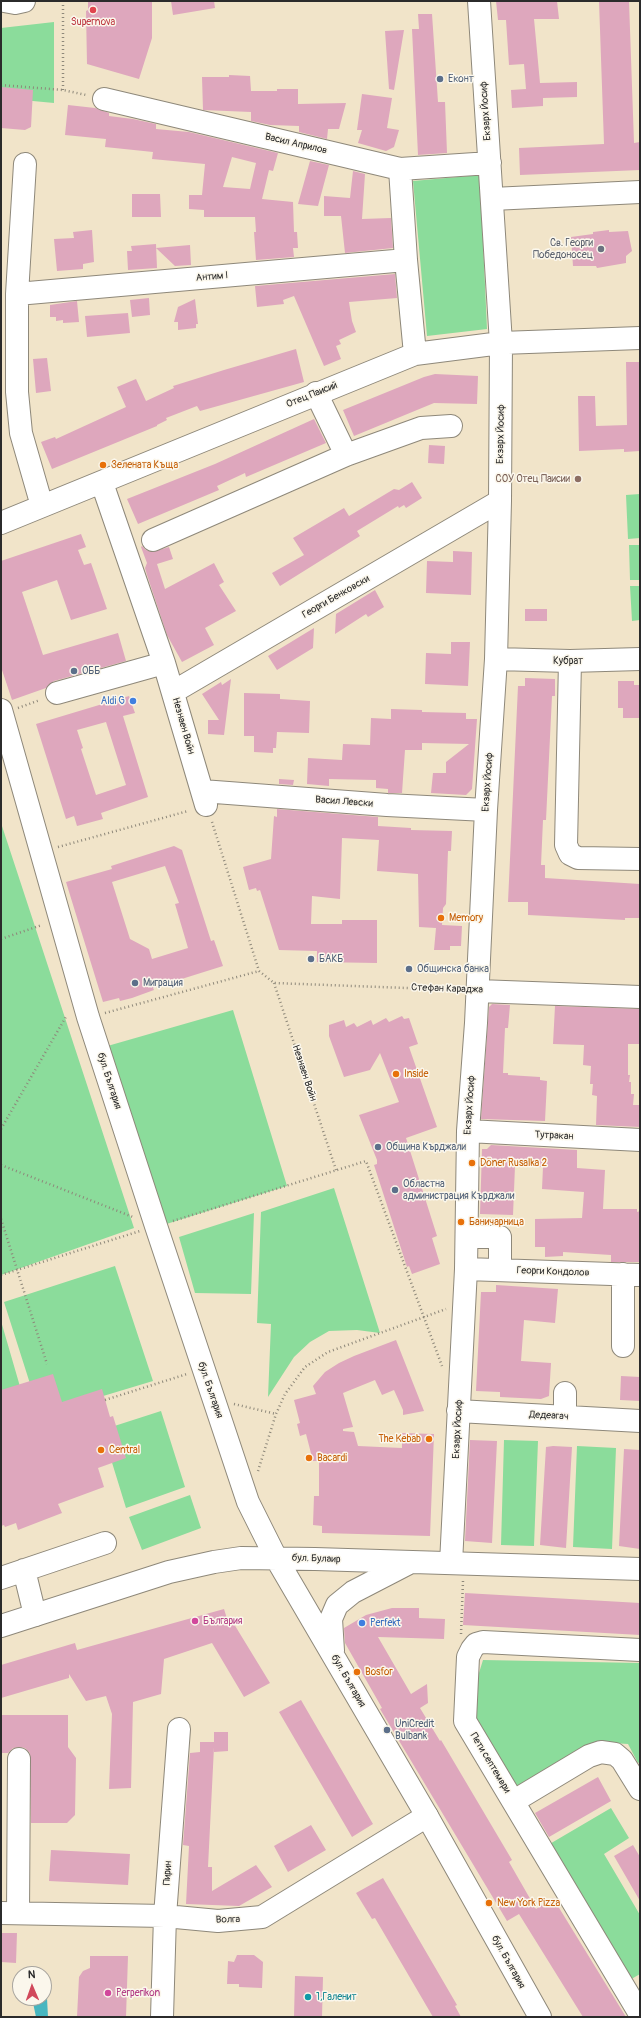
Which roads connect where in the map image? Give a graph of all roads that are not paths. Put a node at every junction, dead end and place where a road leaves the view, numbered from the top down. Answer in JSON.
{"nodes":[{"id":1,"x":4,"y":1,"type":"edge"},
{"id":2,"x":24,"y":1,"type":"edge"},
{"id":3,"x":479,"y":1,"type":"edge"},
{"id":4,"x":104,"y":99,"type":"road end"},
{"id":5,"x":490,"y":162,"type":"junction"},
{"id":6,"x":25,"y":164,"type":"dead end"},
{"id":7,"x":400,"y":169,"type":"junction"},
{"id":8,"x":640,"y":192,"type":"edge"},
{"id":9,"x":492,"y":199,"type":"junction"},
{"id":10,"x":406,"y":260,"type":"junction"},
{"id":11,"x":17,"y":294,"type":"junction"},
{"id":12,"x":640,"y":338,"type":"edge"},
{"id":13,"x":501,"y":343,"type":"junction"},
{"id":14,"x":415,"y":354,"type":"junction"},
{"id":15,"x":316,"y":393,"type":"junction"},
{"id":16,"x":451,"y":426,"type":"dead end"},
{"id":17,"x":346,"y":455,"type":"junction"},
{"id":18,"x":102,"y":483,"type":"junction"},
{"id":19,"x":500,"y":501,"type":"junction"},
{"id":20,"x":42,"y":506,"type":"junction"},
{"id":21,"x":1,"y":523,"type":"edge"},
{"id":22,"x":153,"y":540,"type":"dead end"},
{"id":23,"x":496,"y":659,"type":"junction"},
{"id":24,"x":640,"y":659,"type":"edge"},
{"id":25,"x":570,"y":661,"type":"junction"},
{"id":26,"x":164,"y":663,"type":"junction"},
{"id":27,"x":173,"y":692,"type":"junction"},
{"id":28,"x":57,"y":693,"type":"road end"},
{"id":29,"x":2,"y":712,"type":"edge"},
{"id":30,"x":204,"y":798,"type":"joint"},
{"id":31,"x":486,"y":810,"type":"junction"},
{"id":32,"x":640,"y":859,"type":"edge"},
{"id":33,"x":478,"y":991,"type":"junction"},
{"id":34,"x":640,"y":997,"type":"edge"},
{"id":35,"x":468,"y":1131,"type":"junction"},
{"id":36,"x":640,"y":1140,"type":"edge"},
{"id":37,"x":467,"y":1237,"type":"junction"},
{"id":38,"x":466,"y":1269,"type":"junction"},
{"id":39,"x":500,"y":1270,"type":"junction"},
{"id":40,"x":632,"y":1274,"type":"edge"},
{"id":41,"x":623,"y":1346,"type":"dead end"},
{"id":42,"x":565,"y":1393,"type":"dead end"},
{"id":43,"x":458,"y":1411,"type":"junction"},
{"id":44,"x":565,"y":1417,"type":"junction"},
{"id":45,"x":640,"y":1421,"type":"edge"},
{"id":46,"x":105,"y":1543,"type":"dead end"},
{"id":47,"x":276,"y":1558,"type":"junction"},
{"id":48,"x":412,"y":1562,"type":"junction"},
{"id":49,"x":458,"y":1563,"type":"junction"},
{"id":50,"x":640,"y":1569,"type":"edge"},
{"id":51,"x":24,"y":1570,"type":"junction"},
{"id":52,"x":1,"y":1578,"type":"edge"},
{"id":53,"x":36,"y":1615,"type":"junction"},
{"id":54,"x":1,"y":1626,"type":"edge"},
{"id":55,"x":640,"y":1650,"type":"edge"},
{"id":56,"x":333,"y":1654,"type":"junction"},
{"id":57,"x":179,"y":1728,"type":"dead end"},
{"id":58,"x":19,"y":1759,"type":"dead end"},
{"id":59,"x":637,"y":1778,"type":"edge"},
{"id":60,"x":514,"y":1801,"type":"junction"},
{"id":61,"x":427,"y":1816,"type":"junction"},
{"id":62,"x":9,"y":1913,"type":"edge"},
{"id":63,"x":165,"y":1916,"type":"junction"},
{"id":64,"x":640,"y":2014,"type":"edge"},
{"id":65,"x":162,"y":2017,"type":"edge"},
{"id":66,"x":540,"y":2017,"type":"edge"}],
"edges":[{"from":1,"to":2,"type":"street"},
{"from":3,"to":5,"type":"street","name":"Екзарх Йосиф"},
{"from":4,"to":7,"type":"street","name":"Васил Априлов"},
{"from":5,"to":7,"type":"street","name":"Васил Априлов"},
{"from":5,"to":9,"type":"street","name":"Екзарх Йосиф"},
{"from":6,"to":11,"type":"street"},
{"from":7,"to":10,"type":"street"},
{"from":8,"to":9,"type":"street"},
{"from":9,"to":13,"type":"street","name":"Екзарх Йосиф"},
{"from":10,"to":11,"type":"street","name":"Антим I"},
{"from":10,"to":14,"type":"street"},
{"from":11,"to":20,"type":"street"},
{"from":12,"to":13,"type":"street","name":"Отец Паисий"},
{"from":13,"to":14,"type":"street","name":"Отец Паисий"},
{"from":13,"to":19,"type":"street","name":"Екзарх Йосиф"},
{"from":14,"to":15,"type":"street","name":"Отец Паисий"},
{"from":15,"to":17,"type":"street"},
{"from":15,"to":18,"type":"street","name":"Отец Паисий"},
{"from":16,"to":17,"type":"street"},
{"from":17,"to":22,"type":"street"},
{"from":18,"to":20,"type":"street","name":"Отец Паисий"},
{"from":18,"to":26,"type":"street","name":"Незнаен Войн"},
{"from":19,"to":23,"type":"street","name":"Екзарх Йосиф"},
{"from":19,"to":27,"type":"street","name":"Георги Бенковски"},
{"from":20,"to":21,"type":"street","name":"Отец Паисий"},
{"from":23,"to":25,"type":"street","name":"Кубрат"},
{"from":23,"to":31,"type":"street","name":"Екзарх Йосиф"},
{"from":24,"to":25,"type":"street","name":"Кубрат"},
{"from":25,"to":32,"type":"street"},
{"from":26,"to":27,"type":"street","name":"Незнаен Войн"},
{"from":26,"to":28,"type":"street"},
{"from":27,"to":30,"type":"street","name":"Незнаен Войн"},
{"from":29,"to":47,"type":"street","name":"бул. България"},
{"from":30,"to":31,"type":"street","name":"Васил Левски"},
{"from":31,"to":33,"type":"street","name":"Екзарх Йосиф"},
{"from":33,"to":34,"type":"street","name":"Стефан Караджа"},
{"from":33,"to":35,"type":"street","name":"Екзарх Йосиф"},
{"from":35,"to":36,"type":"street","name":"Тутракан"},
{"from":35,"to":37,"type":"street","name":"Екзарх Йосиф"},
{"from":37,"to":38,"type":"street","name":"Екзарх Йосиф"},
{"from":37,"to":39,"type":"street"},
{"from":38,"to":39,"type":"street","name":"Георги Кондолов"},
{"from":38,"to":43,"type":"street","name":"Екзарх Йосиф"},
{"from":39,"to":40,"type":"street","name":"Георги Кондолов"},
{"from":40,"to":41,"type":"street"},
{"from":42,"to":44,"type":"street"},
{"from":43,"to":44,"type":"street","name":"Дедеагач"},
{"from":43,"to":49,"type":"street","name":"Екзарх Йосиф"},
{"from":44,"to":45,"type":"street","name":"Дедеагач"},
{"from":46,"to":51,"type":"street"},
{"from":47,"to":48,"type":"street","name":"бул. Булаир"},
{"from":47,"to":53,"type":"street","name":"бул. Булаир"},
{"from":47,"to":56,"type":"street","name":"бул. България"},
{"from":48,"to":49,"type":"street","name":"бул. Булаир"},
{"from":48,"to":56,"type":"street"},
{"from":49,"to":50,"type":"street","name":"бул. Булаир"},
{"from":51,"to":52,"type":"street"},
{"from":51,"to":53,"type":"street"},
{"from":53,"to":54,"type":"street","name":"бул. Булаир"},
{"from":55,"to":60,"type":"street","name":"Пети септември"},
{"from":56,"to":61,"type":"street","name":"бул. България"},
{"from":57,"to":63,"type":"street","name":"Пирин"},
{"from":58,"to":62,"type":"street"},
{"from":59,"to":60,"type":"street"},
{"from":60,"to":64,"type":"street","name":"Пети септември"},
{"from":61,"to":63,"type":"street","name":"Волга"},
{"from":61,"to":66,"type":"street","name":"бул. България"},
{"from":62,"to":63,"type":"street","name":"Волга"},
{"from":63,"to":65,"type":"street","name":"Пирин"}]}
